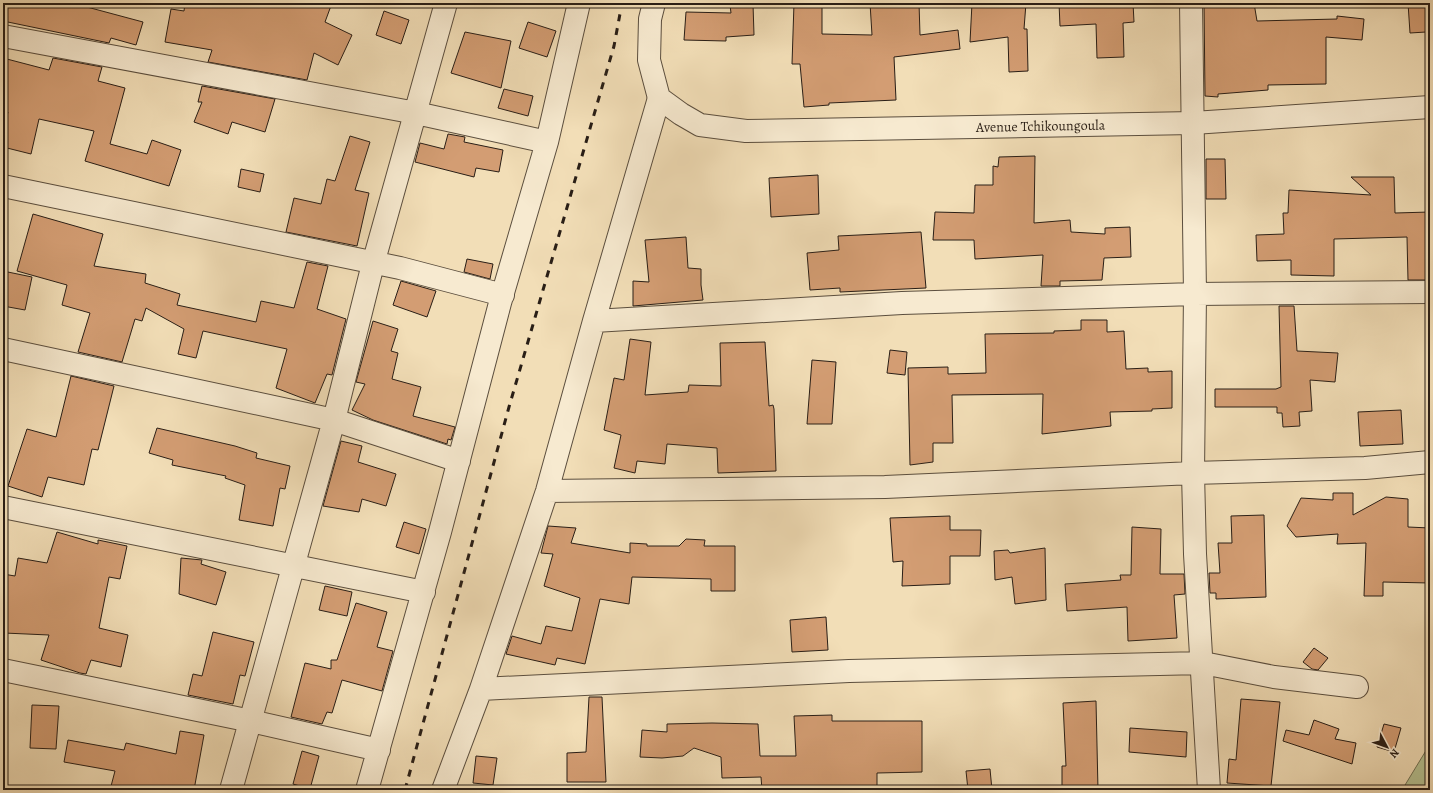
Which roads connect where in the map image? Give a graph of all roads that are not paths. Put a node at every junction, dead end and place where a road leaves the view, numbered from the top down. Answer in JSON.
{"nodes":[{"id":1,"x":446,"y":3,"type":"edge"},
{"id":2,"x":579,"y":3,"type":"edge"},
{"id":3,"x":654,"y":3,"type":"edge"},
{"id":4,"x":1191,"y":3,"type":"edge"},
{"id":5,"x":3,"y":36,"type":"edge"},
{"id":6,"x":659,"y":98,"type":"junction"},
{"id":7,"x":1430,"y":107,"type":"edge"},
{"id":8,"x":416,"y":113,"type":"junction"},
{"id":9,"x":1192,"y":123,"type":"junction"},
{"id":10,"x":547,"y":142,"type":"junction"},
{"id":11,"x":3,"y":186,"type":"edge"},
{"id":12,"x":372,"y":264,"type":"junction"},
{"id":13,"x":1430,"y":292,"type":"edge"},
{"id":14,"x":1196,"y":294,"type":"junction"},
{"id":15,"x":503,"y":295,"type":"junction"},
{"id":16,"x":594,"y":321,"type":"junction"},
{"id":17,"x":3,"y":349,"type":"edge"},
{"id":18,"x":334,"y":420,"type":"junction"},
{"id":19,"x":459,"y":461,"type":"junction"},
{"id":20,"x":1430,"y":462,"type":"edge"},
{"id":21,"x":1193,"y":473,"type":"junction"},
{"id":22,"x":547,"y":491,"type":"junction"},
{"id":23,"x":3,"y":507,"type":"edge"},
{"id":24,"x":293,"y":566,"type":"junction"},
{"id":25,"x":424,"y":592,"type":"junction"},
{"id":26,"x":1203,"y":663,"type":"junction"},
{"id":27,"x":3,"y":670,"type":"edge"},
{"id":28,"x":1357,"y":687,"type":"dead end"},
{"id":29,"x":481,"y":690,"type":"junction"},
{"id":30,"x":251,"y":721,"type":"junction"},
{"id":31,"x":379,"y":750,"type":"junction"},
{"id":32,"x":231,"y":790,"type":"edge"},
{"id":33,"x":367,"y":790,"type":"edge"},
{"id":34,"x":443,"y":790,"type":"edge"},
{"id":35,"x":1210,"y":790,"type":"edge"}],
"edges":[{"from":1,"to":8,"type":"street"},
{"from":2,"to":10,"type":"street"},
{"from":3,"to":6,"type":"street"},
{"from":4,"to":9,"type":"street"},
{"from":5,"to":8,"type":"street"},
{"from":6,"to":9,"type":"street","name":"Avenue Tchikoungoula"},
{"from":6,"to":16,"type":"street"},
{"from":7,"to":9,"type":"street","name":"Avenue Tchikoungoula"},
{"from":8,"to":10,"type":"street"},
{"from":8,"to":12,"type":"street"},
{"from":9,"to":14,"type":"street"},
{"from":10,"to":15,"type":"street"},
{"from":11,"to":12,"type":"street"},
{"from":12,"to":15,"type":"street"},
{"from":12,"to":18,"type":"street"},
{"from":13,"to":14,"type":"street"},
{"from":14,"to":16,"type":"street"},
{"from":14,"to":21,"type":"street"},
{"from":15,"to":19,"type":"street"},
{"from":16,"to":22,"type":"street"},
{"from":17,"to":18,"type":"street"},
{"from":18,"to":19,"type":"street"},
{"from":18,"to":24,"type":"street"},
{"from":19,"to":25,"type":"street"},
{"from":20,"to":21,"type":"street"},
{"from":21,"to":22,"type":"street"},
{"from":21,"to":26,"type":"street"},
{"from":22,"to":29,"type":"street"},
{"from":23,"to":24,"type":"street"},
{"from":24,"to":25,"type":"street"},
{"from":24,"to":30,"type":"street"},
{"from":25,"to":31,"type":"street"},
{"from":26,"to":28,"type":"street"},
{"from":26,"to":29,"type":"street"},
{"from":26,"to":35,"type":"street"},
{"from":27,"to":30,"type":"street"},
{"from":29,"to":34,"type":"street"},
{"from":30,"to":31,"type":"street"},
{"from":30,"to":32,"type":"street"},
{"from":31,"to":33,"type":"street"}]}
